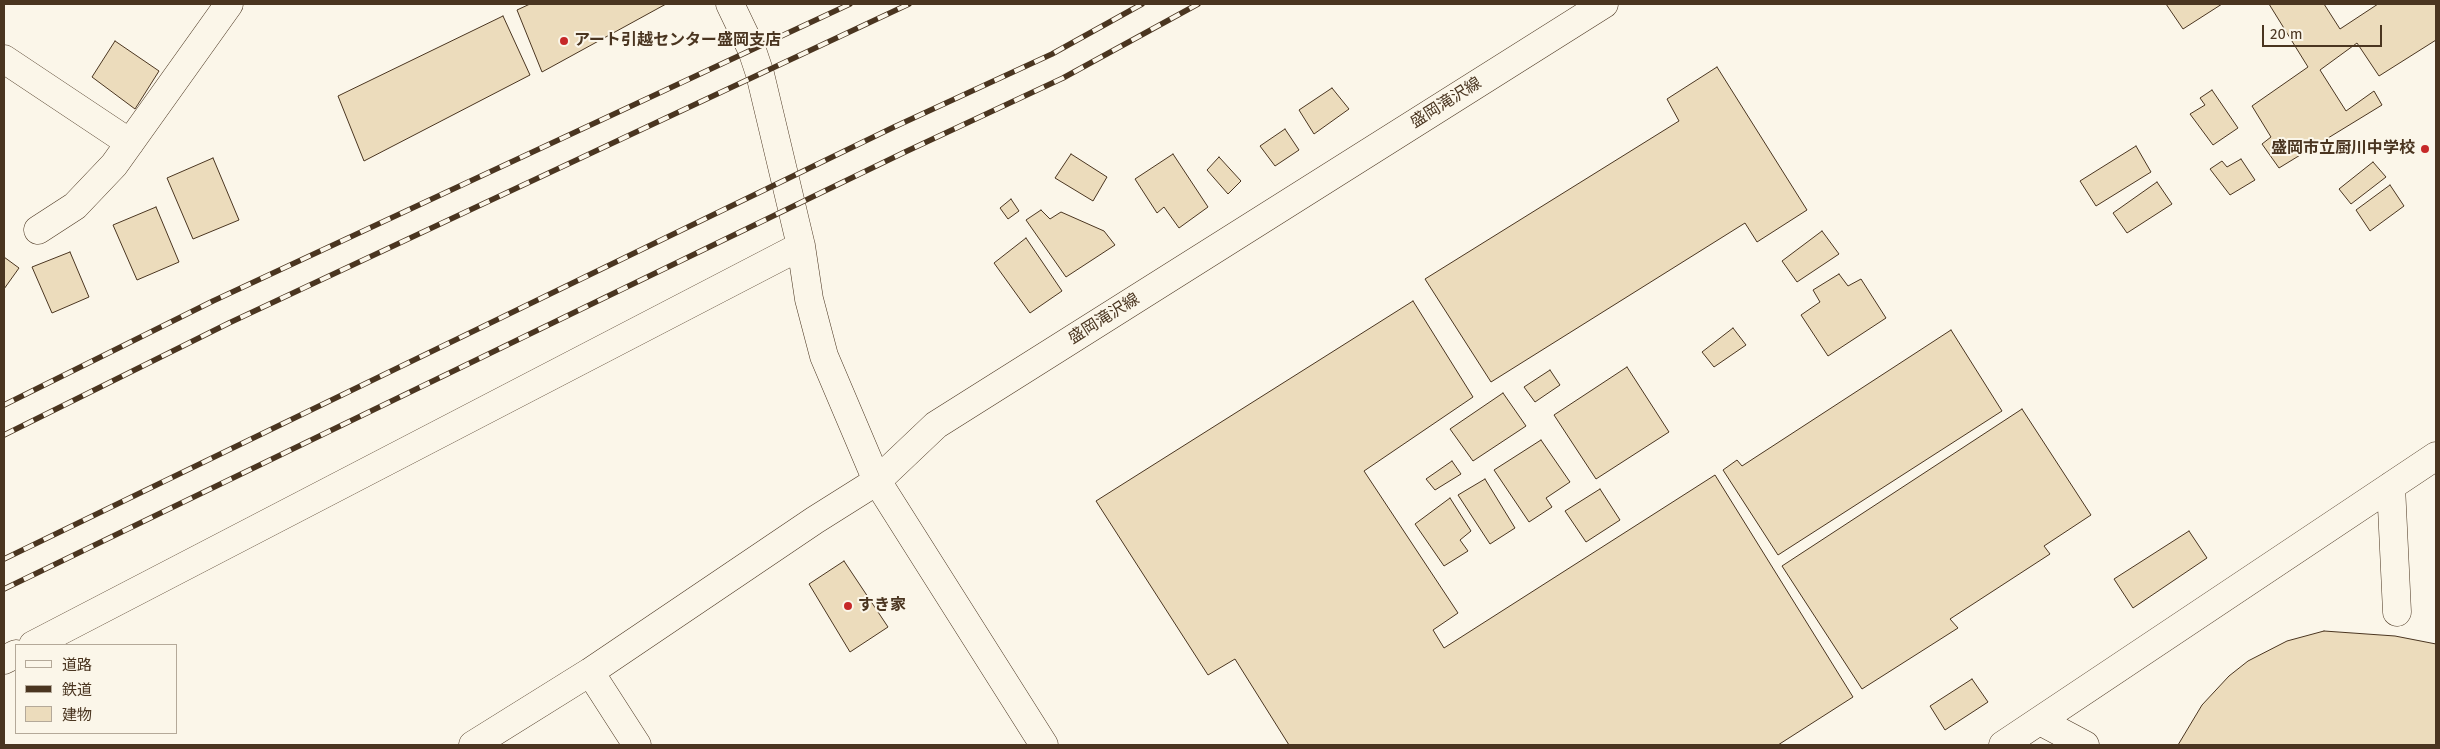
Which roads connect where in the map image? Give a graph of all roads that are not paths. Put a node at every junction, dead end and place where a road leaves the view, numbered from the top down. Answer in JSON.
{"nodes":[{"id":1,"x":229,"y":4,"type":"edge"},
{"id":2,"x":730,"y":4,"type":"edge"},
{"id":3,"x":1604,"y":4,"type":"edge"},
{"id":4,"x":4,"y":58,"type":"edge"},
{"id":5,"x":130,"y":143,"type":"junction"},
{"id":6,"x":38,"y":230,"type":"dead end"},
{"id":7,"x":801,"y":246,"type":"junction"},
{"id":8,"x":2436,"y":456,"type":"edge"},
{"id":9,"x":877,"y":481,"type":"junction"},
{"id":10,"x":2392,"y":486,"type":"junction"},
{"id":11,"x":2397,"y":612,"type":"dead end"},
{"id":12,"x":35,"y":644,"type":"edge"},
{"id":13,"x":590,"y":672,"type":"junction"},
{"id":14,"x":2040,"y":721,"type":"junction"},
{"id":15,"x":473,"y":745,"type":"edge"},
{"id":16,"x":637,"y":745,"type":"edge"},
{"id":17,"x":1044,"y":745,"type":"edge"},
{"id":18,"x":2003,"y":745,"type":"edge"},
{"id":19,"x":2085,"y":745,"type":"edge"}],
"edges":[{"from":1,"to":5,"type":"street"},
{"from":2,"to":7,"type":"street"},
{"from":3,"to":9,"type":"street","name":"盛岡滝沢線"},
{"from":4,"to":5,"type":"street"},
{"from":5,"to":6,"type":"street"},
{"from":7,"to":9,"type":"street"},
{"from":7,"to":12,"type":"street"},
{"from":8,"to":10,"type":"street"},
{"from":9,"to":13,"type":"street","name":"盛岡滝沢線"},
{"from":9,"to":17,"type":"street"},
{"from":10,"to":11,"type":"street"},
{"from":10,"to":14,"type":"street"},
{"from":13,"to":15,"type":"street","name":"盛岡滝沢線"},
{"from":13,"to":16,"type":"street"},
{"from":14,"to":18,"type":"street"},
{"from":14,"to":19,"type":"street"}]}
